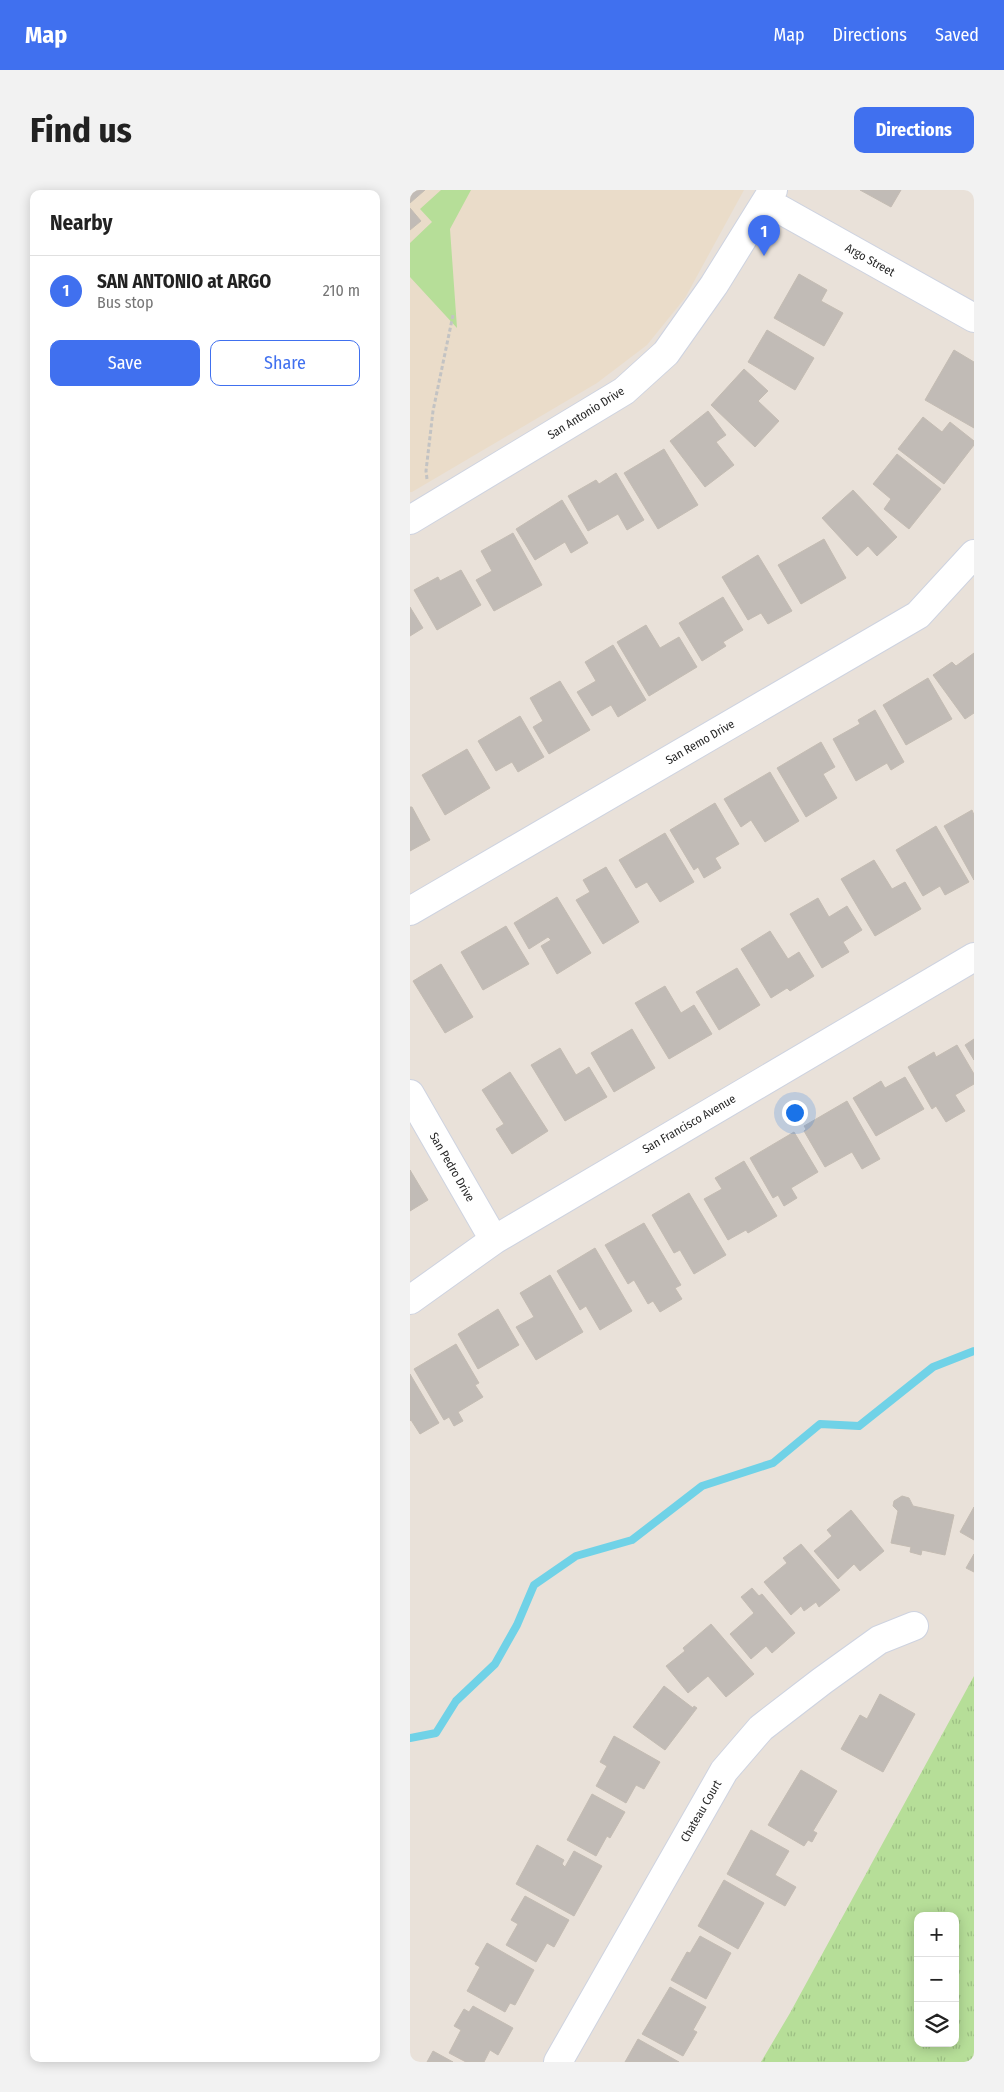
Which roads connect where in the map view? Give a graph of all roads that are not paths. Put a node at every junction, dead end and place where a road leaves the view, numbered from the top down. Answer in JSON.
{"nodes":[{"id":1,"x":770,"y":196,"type":"edge"},
{"id":2,"x":974,"y":318,"type":"edge"},
{"id":3,"x":420,"y":514,"type":"edge"},
{"id":4,"x":974,"y":554,"type":"edge"},
{"id":5,"x":410,"y":911,"type":"edge"},
{"id":6,"x":974,"y":957,"type":"edge"},
{"id":7,"x":410,"y":1094,"type":"edge"},
{"id":8,"x":494,"y":1240,"type":"junction"},
{"id":9,"x":410,"y":1300,"type":"edge"},
{"id":10,"x":914,"y":1626,"type":"dead end"},
{"id":11,"x":558,"y":2062,"type":"edge"}],
"edges":[{"from":1,"to":2,"type":"street","name":"Argo Street"},
{"from":1,"to":3,"type":"street","name":"San Antonio Drive"},
{"from":4,"to":5,"type":"street","name":"San Remo Drive"},
{"from":6,"to":8,"type":"street","name":"San Francisco Avenue"},
{"from":7,"to":8,"type":"street","name":"San Pedro Drive"},
{"from":8,"to":9,"type":"street","name":"San Francisco Avenue"},
{"from":10,"to":11,"type":"street","name":"Chateau Court"}]}
